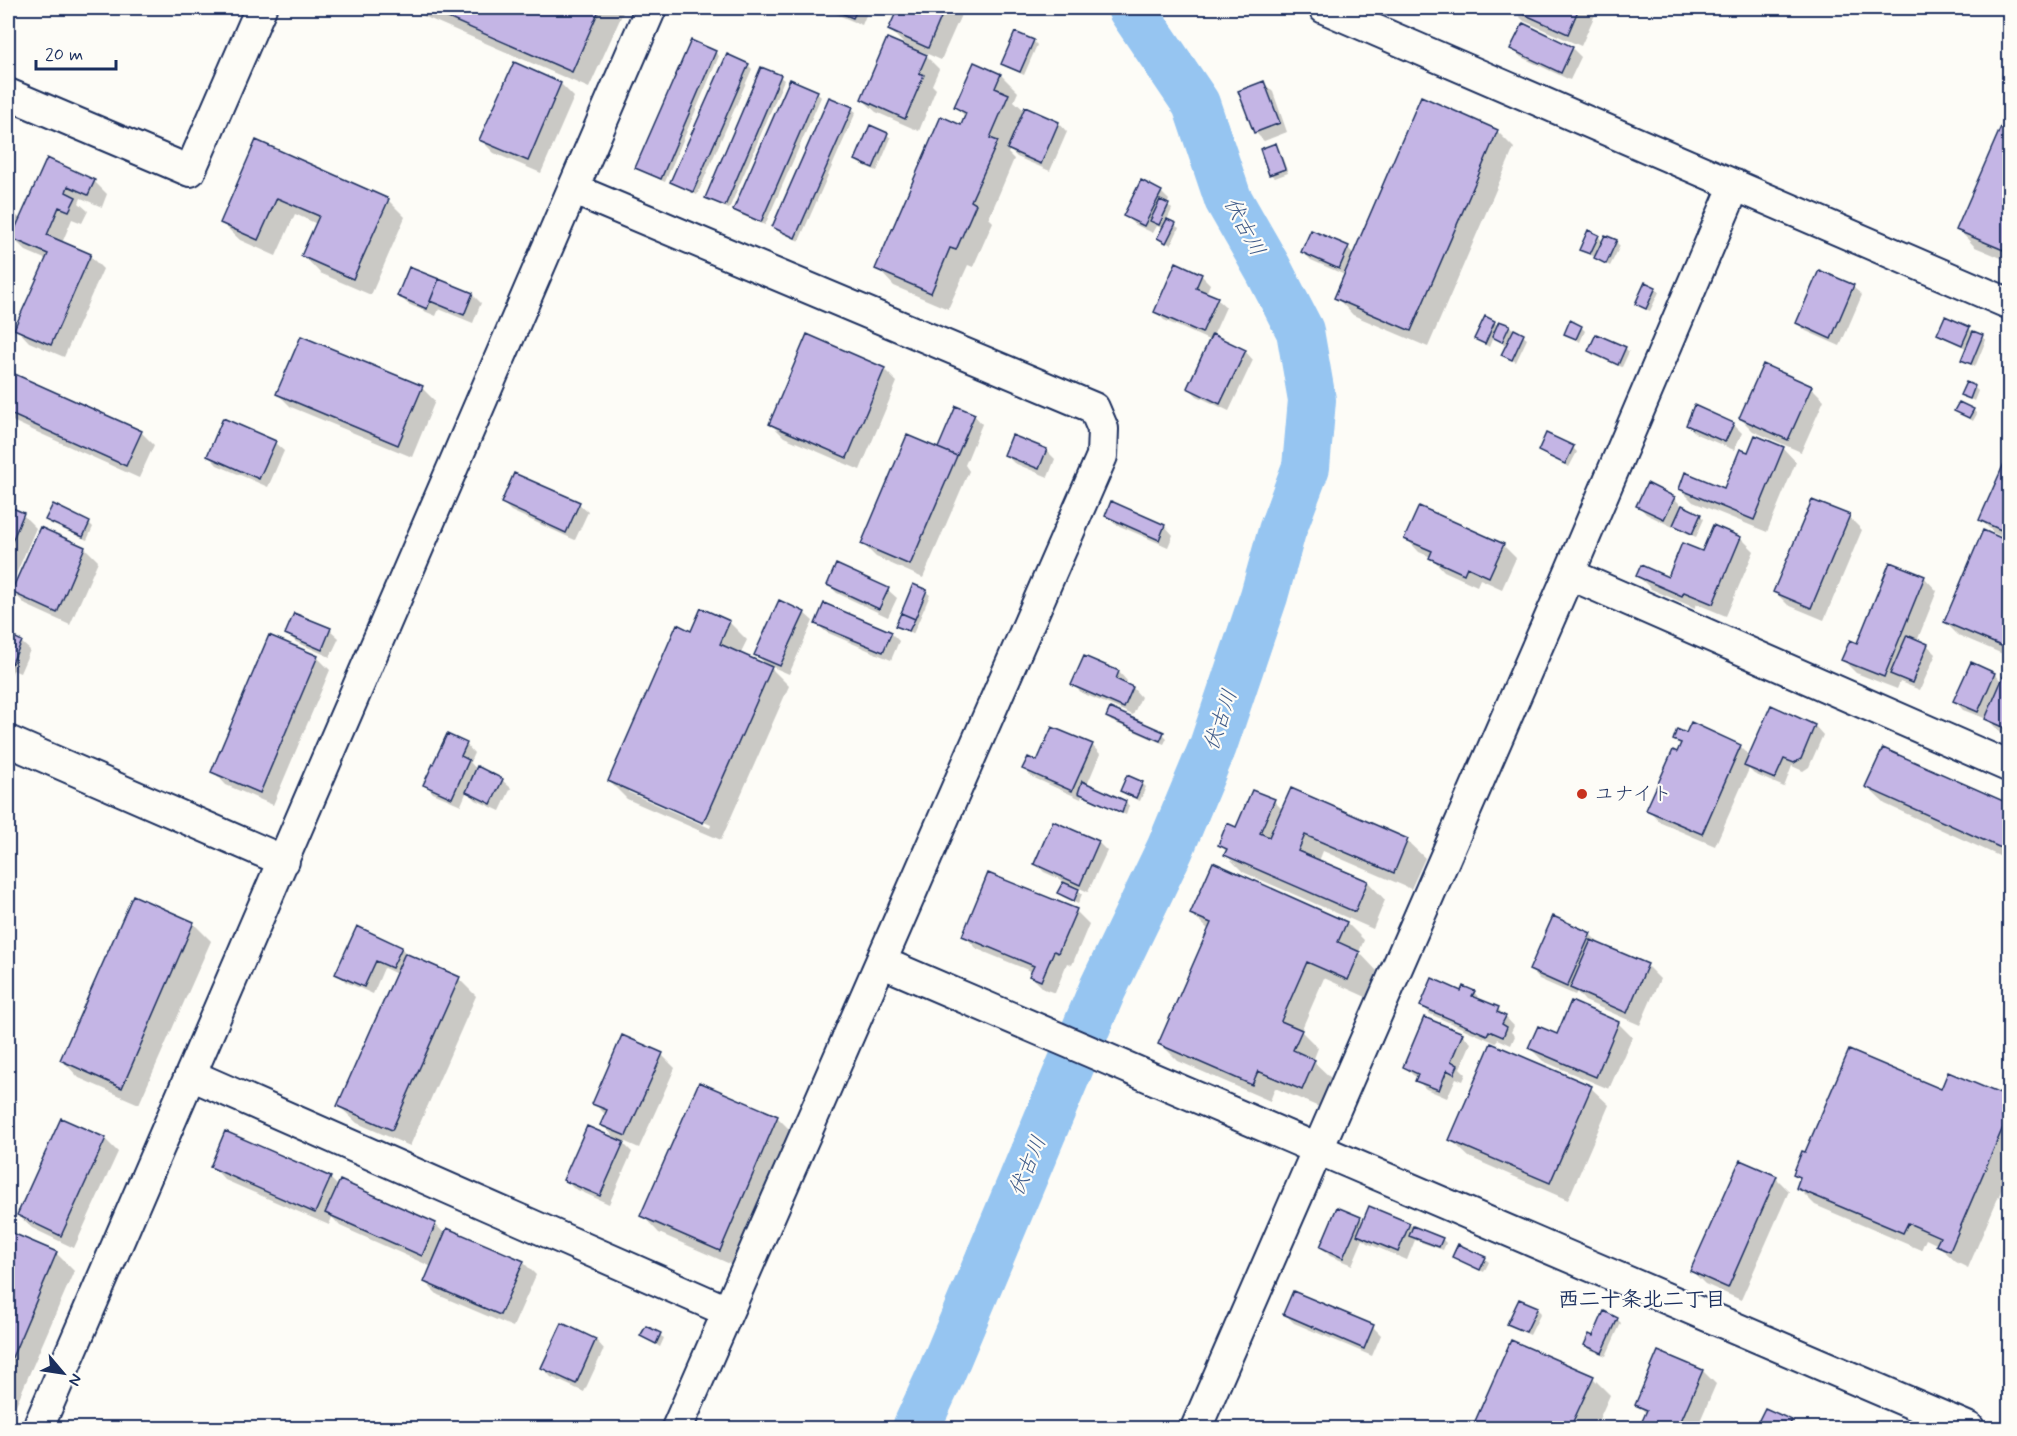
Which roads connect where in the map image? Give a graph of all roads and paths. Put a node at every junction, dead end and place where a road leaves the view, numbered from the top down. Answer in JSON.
{"nodes":[{"id":1,"x":261,"y":8,"type":"edge"},
{"id":2,"x":651,"y":8,"type":"edge"},
{"id":3,"x":1324,"y":8,"type":"edge"},
{"id":4,"x":8,"y":94,"type":"edge"},
{"id":5,"x":1735,"y":185,"type":"junction"},
{"id":6,"x":573,"y":189,"type":"junction"},
{"id":7,"x":2010,"y":304,"type":"edge"},
{"id":8,"x":1569,"y":574,"type":"junction"},
{"id":9,"x":8,"y":741,"type":"edge"},
{"id":10,"x":2010,"y":767,"type":"edge"},
{"id":11,"x":284,"y":861,"type":"junction"},
{"id":12,"x":881,"y":962,"type":"junction"},
{"id":13,"x":191,"y":1075,"type":"junction"},
{"id":14,"x":1317,"y":1148,"type":"junction"},
{"id":15,"x":727,"y":1311,"type":"junction"},
{"id":16,"x":38,"y":1428,"type":"edge"},
{"id":17,"x":677,"y":1428,"type":"edge"},
{"id":18,"x":1196,"y":1428,"type":"edge"},
{"id":19,"x":1969,"y":1428,"type":"edge"}],
"edges":[{"from":1,"to":4,"type":"street"},
{"from":2,"to":6,"type":"street"},
{"from":3,"to":5,"type":"street"},
{"from":5,"to":7,"type":"street"},
{"from":5,"to":8,"type":"street"},
{"from":6,"to":11,"type":"street"},
{"from":6,"to":12,"type":"street"},
{"from":8,"to":10,"type":"street"},
{"from":8,"to":14,"type":"street"},
{"from":9,"to":11,"type":"street"},
{"from":11,"to":13,"type":"street"},
{"from":12,"to":14,"type":"street"},
{"from":12,"to":15,"type":"street"},
{"from":13,"to":15,"type":"street"},
{"from":13,"to":16,"type":"street"},
{"from":14,"to":18,"type":"street"},
{"from":14,"to":19,"type":"street"},
{"from":15,"to":17,"type":"street"}]}
